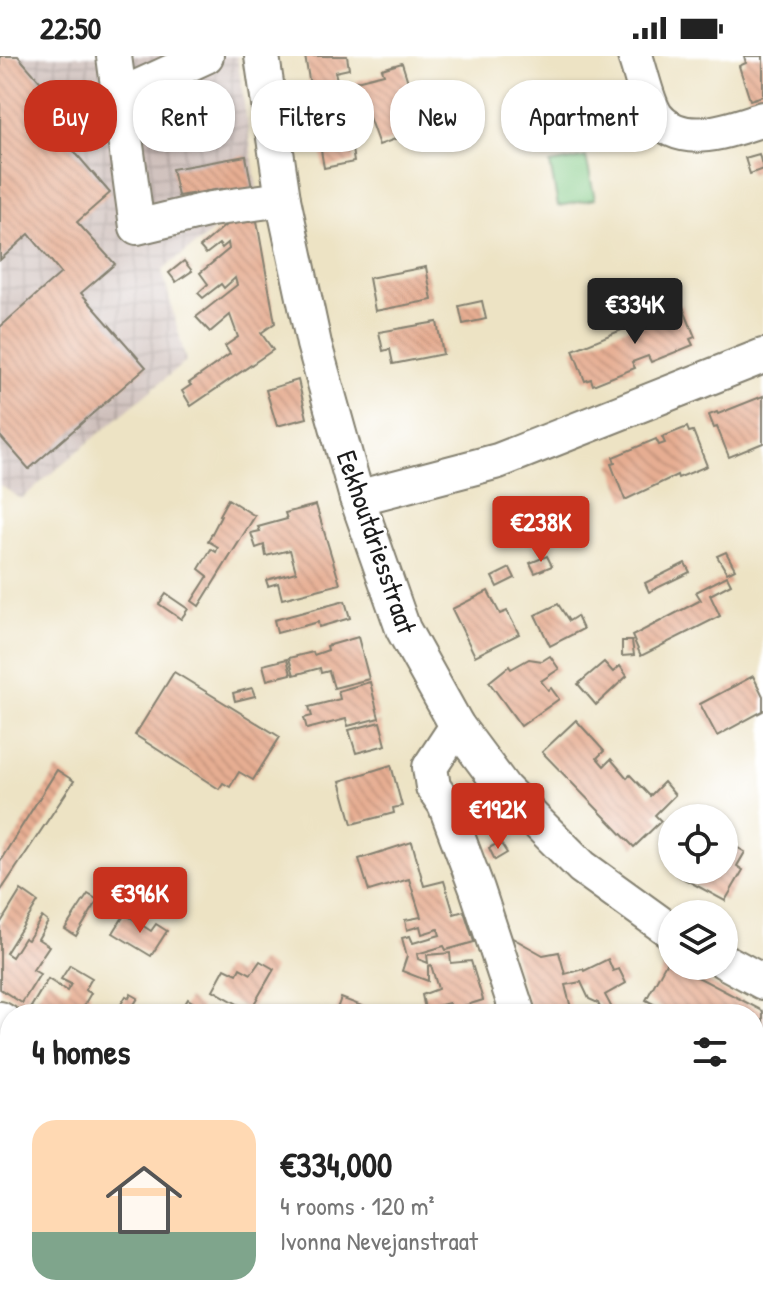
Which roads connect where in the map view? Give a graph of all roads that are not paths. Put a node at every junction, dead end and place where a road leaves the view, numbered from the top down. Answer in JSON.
{"nodes":[{"id":1,"x":114,"y":56,"type":"edge"},
{"id":2,"x":206,"y":56,"type":"edge"},
{"id":3,"x":262,"y":56,"type":"edge"},
{"id":4,"x":635,"y":56,"type":"edge"},
{"id":5,"x":119,"y":96,"type":"junction"},
{"id":6,"x":763,"y":119,"type":"edge"},
{"id":7,"x":283,"y":199,"type":"junction"},
{"id":8,"x":763,"y":356,"type":"edge"},
{"id":9,"x":357,"y":498,"type":"junction"},
{"id":10,"x":457,"y":726,"type":"junction"},
{"id":11,"x":658,"y":922,"type":"edge"},
{"id":12,"x":738,"y":969,"type":"edge"},
{"id":13,"x":763,"y":982,"type":"edge"},
{"id":14,"x":515,"y":1004,"type":"edge"}],
"edges":[{"from":1,"to":5,"type":"street"},
{"from":2,"to":5,"type":"street"},
{"from":3,"to":7,"type":"street","name":"Eekhoutdriesstraat"},
{"from":4,"to":6,"type":"street"},
{"from":5,"to":7,"type":"street"},
{"from":7,"to":9,"type":"street","name":"Eekhoutdriesstraat"},
{"from":8,"to":9,"type":"street"},
{"from":9,"to":10,"type":"street","name":"Eekhoutdriesstraat"},
{"from":10,"to":11,"type":"street","name":"Eekhoutdriesstraat"},
{"from":10,"to":14,"type":"street"},
{"from":12,"to":13,"type":"street"}]}
